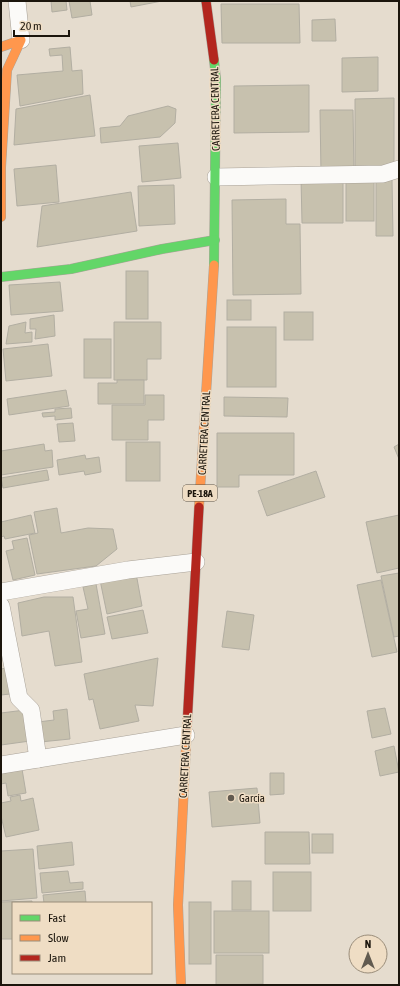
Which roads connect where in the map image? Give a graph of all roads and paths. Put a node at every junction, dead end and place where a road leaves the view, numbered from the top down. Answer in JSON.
{"nodes":[{"id":1,"x":17,"y":1,"type":"edge"},
{"id":2,"x":206,"y":1,"type":"edge"},
{"id":3,"x":21,"y":40,"type":"junction"},
{"id":4,"x":1,"y":47,"type":"edge"},
{"id":5,"x":399,"y":169,"type":"edge"},
{"id":6,"x":216,"y":176,"type":"junction"},
{"id":7,"x":1,"y":217,"type":"edge"},
{"id":8,"x":215,"y":240,"type":"junction"},
{"id":9,"x":1,"y":277,"type":"edge"},
{"id":10,"x":196,"y":562,"type":"junction"},
{"id":11,"x":1,"y":592,"type":"edge"},
{"id":12,"x":1,"y":606,"type":"edge"},
{"id":13,"x":186,"y":735,"type":"junction"},
{"id":14,"x":38,"y":759,"type":"junction"},
{"id":15,"x":1,"y":765,"type":"edge"},
{"id":16,"x":181,"y":985,"type":"edge"}],
"edges":[{"from":1,"to":3,"type":"street"},
{"from":2,"to":6,"type":"main road","name":"CARRETERA CENTRAL","number":"PE-18A"},
{"from":3,"to":4,"type":"main road"},
{"from":3,"to":7,"type":"main road"},
{"from":5,"to":6,"type":"street"},
{"from":6,"to":8,"type":"main road","name":"CARRETERA CENTRAL","number":"PE-18A"},
{"from":8,"to":9,"type":"main road"},
{"from":8,"to":10,"type":"main road","name":"CARRETERA CENTRAL","number":"PE-18A"},
{"from":10,"to":11,"type":"street"},
{"from":10,"to":13,"type":"main road","name":"CARRETERA CENTRAL","number":"PE-18A"},
{"from":12,"to":14,"type":"street"},
{"from":13,"to":14,"type":"street"},
{"from":13,"to":16,"type":"main road","name":"CARRETERA CENTRAL","number":"PE-18A"},
{"from":14,"to":15,"type":"street"}]}
